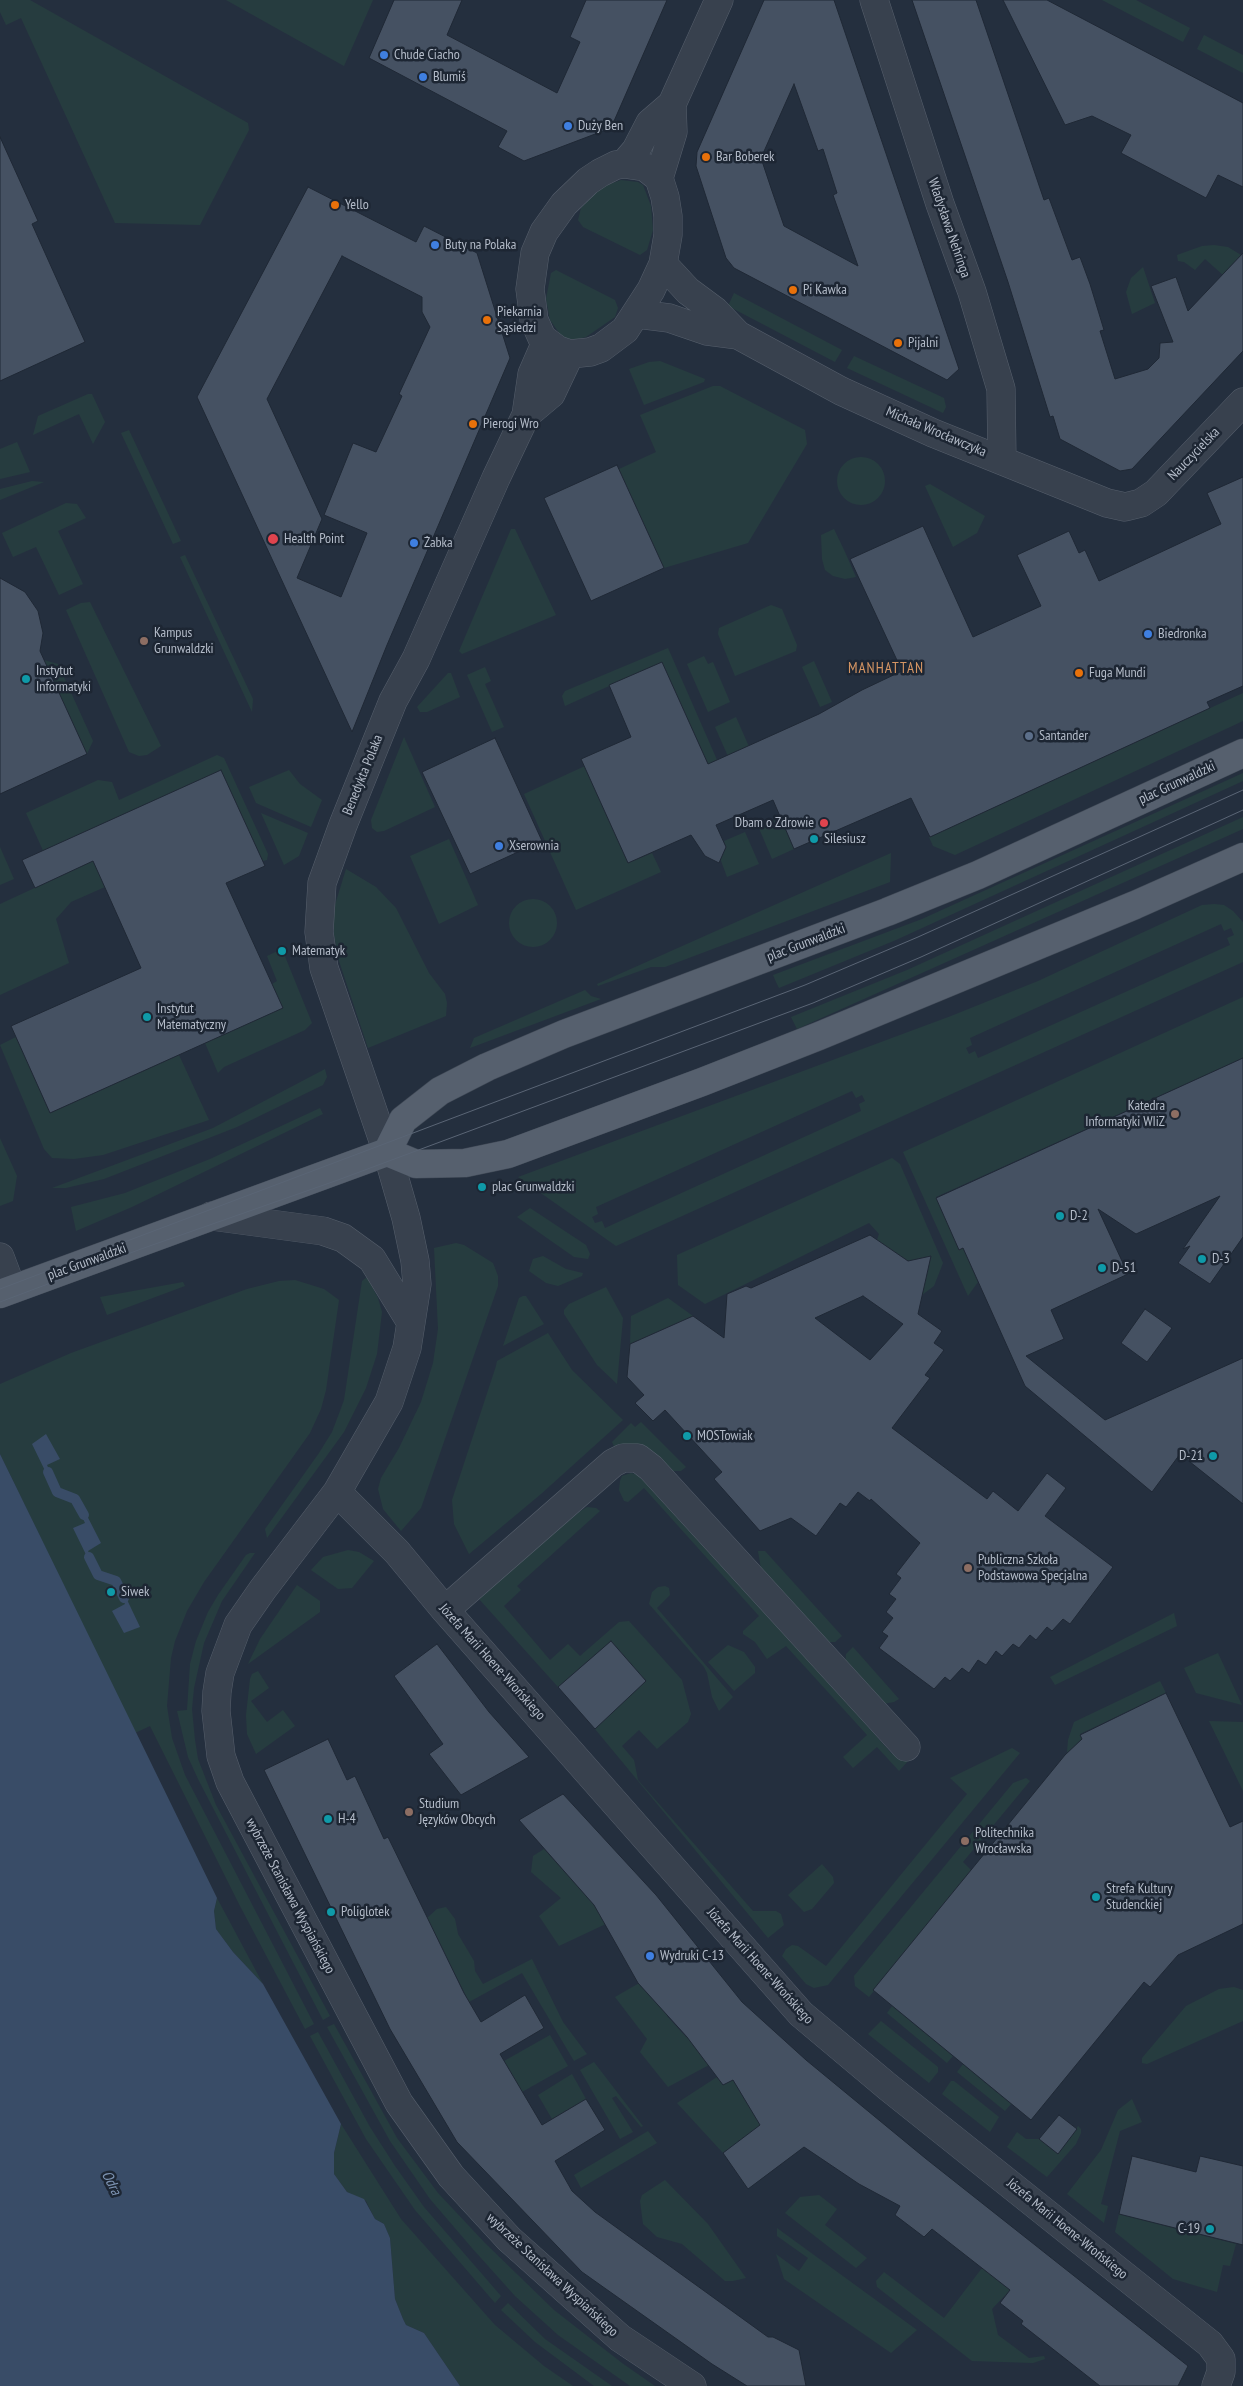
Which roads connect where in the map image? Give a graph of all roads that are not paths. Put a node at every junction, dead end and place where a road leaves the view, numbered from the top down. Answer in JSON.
{"nodes":[{"id":1,"x":719,"y":0,"type":"edge"},
{"id":2,"x":874,"y":0,"type":"edge"},
{"id":3,"x":672,"y":104,"type":"junction"},
{"id":4,"x":624,"y":164,"type":"junction"},
{"id":5,"x":659,"y":178,"type":"junction"},
{"id":6,"x":663,"y":264,"type":"junction"},
{"id":7,"x":637,"y":314,"type":"junction"},
{"id":8,"x":738,"y":335,"type":"junction"},
{"id":9,"x":546,"y":342,"type":"junction"},
{"id":10,"x":570,"y":354,"type":"junction"},
{"id":11,"x":1243,"y":402,"type":"edge"},
{"id":12,"x":526,"y":415,"type":"junction"},
{"id":13,"x":1002,"y":460,"type":"junction"},
{"id":14,"x":1141,"y":503,"type":"joint"},
{"id":15,"x":1243,"y":753,"type":"edge"},
{"id":16,"x":1243,"y":857,"type":"edge"},
{"id":17,"x":387,"y":1152,"type":"junction"},
{"id":18,"x":211,"y":1216,"type":"junction"},
{"id":19,"x":0,"y":1257,"type":"edge"},
{"id":20,"x":6,"y":1292,"type":"edge"},
{"id":21,"x":410,"y":1321,"type":"junction"},
{"id":22,"x":337,"y":1492,"type":"junction"},
{"id":23,"x":445,"y":1610,"type":"junction"},
{"id":24,"x":906,"y":1747,"type":"dead end"},
{"id":25,"x":692,"y":2386,"type":"edge"},
{"id":26,"x":1216,"y":2386,"type":"edge"}],
"edges":[{"from":1,"to":3,"type":"street"},
{"from":2,"to":13,"type":"street","name":"Władysława Nehringa"},
{"from":3,"to":4,"type":"street"},
{"from":3,"to":5,"type":"street"},
{"from":4,"to":5,"type":"street"},
{"from":4,"to":9,"type":"street"},
{"from":5,"to":6,"type":"street"},
{"from":6,"to":7,"type":"street"},
{"from":6,"to":8,"type":"street","name":"Michała Wrocławczyka"},
{"from":7,"to":8,"type":"street","name":"Michała Wrocławczyka"},
{"from":7,"to":10,"type":"street"},
{"from":8,"to":13,"type":"street","name":"Michała Wrocławczyka"},
{"from":9,"to":10,"type":"street"},
{"from":9,"to":12,"type":"street","name":"Benedykta Polaka"},
{"from":10,"to":12,"type":"street","name":"Benedykta Polaka"},
{"from":11,"to":14,"type":"street","name":"Nauczycielska"},
{"from":12,"to":17,"type":"street","name":"Benedykta Polaka"},
{"from":13,"to":14,"type":"street","name":"Michała Wrocławczyka"},
{"from":15,"to":17,"type":"main road","name":"plac Grunwaldzki"},
{"from":16,"to":17,"type":"main road"},
{"from":17,"to":18,"type":"main road","name":"plac Grunwaldzki"},
{"from":17,"to":21,"type":"street","name":"wybrzeże Stanisława Wyspiańskiego"},
{"from":18,"to":20,"type":"main road","name":"plac Grunwaldzki"},
{"from":18,"to":21,"type":"street"},
{"from":19,"to":20,"type":"street"},
{"from":21,"to":22,"type":"street","name":"wybrzeże Stanisława Wyspiańskiego"},
{"from":22,"to":23,"type":"street","name":"Józefa Marii Hoene-Wrońskiego"},
{"from":22,"to":25,"type":"street","name":"wybrzeże Stanisława Wyspiańskiego"},
{"from":23,"to":24,"type":"street"},
{"from":23,"to":26,"type":"street","name":"Józefa Marii Hoene-Wrońskiego"}]}
